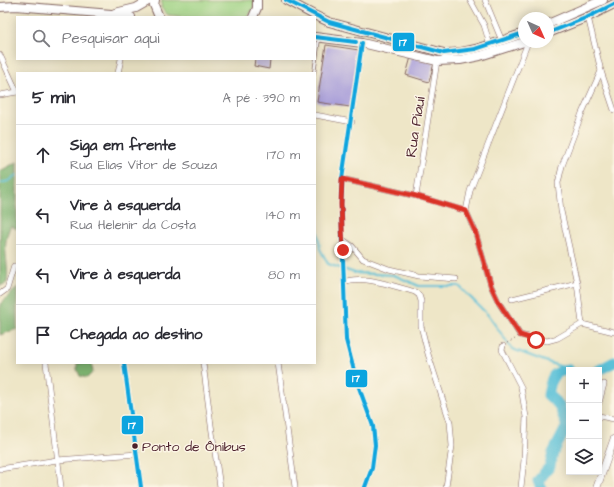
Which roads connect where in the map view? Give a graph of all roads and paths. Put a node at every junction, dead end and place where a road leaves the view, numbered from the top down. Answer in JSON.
{"nodes":[{"id":1,"x":150,"y":0,"type":"edge"},
{"id":2,"x":155,"y":0,"type":"edge"},
{"id":3,"x":257,"y":0,"type":"edge"},
{"id":4,"x":286,"y":0,"type":"edge"},
{"id":5,"x":470,"y":0,"type":"edge"},
{"id":6,"x":485,"y":0,"type":"edge"},
{"id":7,"x":603,"y":0,"type":"edge"},
{"id":8,"x":299,"y":3,"type":"edge"},
{"id":9,"x":614,"y":4,"type":"edge"},
{"id":10,"x":0,"y":7,"type":"edge"},
{"id":11,"x":110,"y":14,"type":"junction"},
{"id":12,"x":124,"y":16,"type":"edge"},
{"id":13,"x":159,"y":16,"type":"edge"},
{"id":14,"x":253,"y":16,"type":"edge"},
{"id":15,"x":314,"y":16,"type":"edge"},
{"id":16,"x":316,"y":17,"type":"edge"},
{"id":17,"x":588,"y":17,"type":"junction"},
{"id":18,"x":554,"y":21,"type":"edge"},
{"id":19,"x":329,"y":22,"type":"junction"},
{"id":20,"x":554,"y":30,"type":"edge"},
{"id":21,"x":518,"y":35,"type":"edge"},
{"id":22,"x":320,"y":38,"type":"edge"},
{"id":23,"x":502,"y":41,"type":"junction"},
{"id":24,"x":362,"y":43,"type":"junction"},
{"id":25,"x":518,"y":44,"type":"edge"},
{"id":26,"x":490,"y":45,"type":"junction"},
{"id":27,"x":526,"y":48,"type":"edge"},
{"id":28,"x":0,"y":55,"type":"edge"},
{"id":29,"x":121,"y":60,"type":"edge"},
{"id":30,"x":437,"y":61,"type":"junction"},
{"id":31,"x":601,"y":71,"type":"junction"},
{"id":32,"x":118,"y":72,"type":"edge"},
{"id":33,"x":314,"y":72,"type":"edge"},
{"id":34,"x":16,"y":90,"type":"edge"},
{"id":35,"x":16,"y":92,"type":"edge"},
{"id":36,"x":0,"y":95,"type":"edge"},
{"id":37,"x":613,"y":103,"type":"edge"},
{"id":38,"x":614,"y":110,"type":"edge"},
{"id":39,"x":316,"y":116,"type":"edge"},
{"id":40,"x":352,"y":122,"type":"junction"},
{"id":41,"x":342,"y":179,"type":"junction"},
{"id":42,"x":416,"y":196,"type":"junction"},
{"id":43,"x":466,"y":211,"type":"junction"},
{"id":44,"x":342,"y":239,"type":"junction"},
{"id":45,"x":14,"y":266,"type":"dead end"},
{"id":46,"x":456,"y":279,"type":"dead end"},
{"id":47,"x":344,"y":280,"type":"junction"},
{"id":48,"x":577,"y":283,"type":"junction"},
{"id":49,"x":0,"y":294,"type":"edge"},
{"id":50,"x":512,"y":299,"type":"dead end"},
{"id":51,"x":582,"y":324,"type":"junction"},
{"id":52,"x":614,"y":332,"type":"edge"},
{"id":53,"x":517,"y":337,"type":"dead end"},
{"id":54,"x":503,"y":346,"type":"joint"},
{"id":55,"x":46,"y":364,"type":"edge"},
{"id":56,"x":124,"y":364,"type":"edge"},
{"id":57,"x":203,"y":364,"type":"edge"},
{"id":58,"x":278,"y":364,"type":"edge"},
{"id":59,"x":604,"y":384,"type":"dead end"},
{"id":60,"x":602,"y":392,"type":"edge"},
{"id":61,"x":602,"y":417,"type":"edge"},
{"id":62,"x":614,"y":419,"type":"edge"},
{"id":63,"x":614,"y":440,"type":"edge"},
{"id":64,"x":137,"y":454,"type":"junction"},
{"id":65,"x":57,"y":460,"type":"junction"},
{"id":66,"x":0,"y":469,"type":"edge"},
{"id":67,"x":62,"y":487,"type":"edge"},
{"id":68,"x":141,"y":487,"type":"edge"},
{"id":69,"x":220,"y":487,"type":"edge"},
{"id":70,"x":295,"y":487,"type":"edge"},
{"id":71,"x":366,"y":487,"type":"edge"},
{"id":72,"x":446,"y":487,"type":"edge"},
{"id":73,"x":520,"y":487,"type":"edge"},
{"id":74,"x":597,"y":487,"type":"edge"}],
"edges":[{"from":1,"to":11,"type":"main road"},
{"from":2,"to":13,"type":"main road"},
{"from":3,"to":14,"type":"main road"},
{"from":4,"to":8,"type":"main road"},
{"from":5,"to":26,"type":"street"},
{"from":6,"to":23,"type":"street"},
{"from":7,"to":18,"type":"main road"},
{"from":8,"to":15,"type":"main road"},
{"from":9,"to":17,"type":"main road"},
{"from":10,"to":11,"type":"main road"},
{"from":11,"to":12,"type":"main road"},
{"from":16,"to":19,"type":"main road"},
{"from":17,"to":20,"type":"main road"},
{"from":17,"to":31,"type":"street"},
{"from":19,"to":22,"type":"main road"},
{"from":19,"to":26,"type":"main road"},
{"from":21,"to":23,"type":"main road"},
{"from":22,"to":24,"type":"main road"},
{"from":22,"to":33,"type":"lane"},
{"from":23,"to":26,"type":"main road"},
{"from":24,"to":30,"type":"main road"},
{"from":24,"to":40,"type":"street"},
{"from":25,"to":30,"type":"main road"},
{"from":27,"to":43,"type":"street"},
{"from":28,"to":34,"type":"street"},
{"from":29,"to":32,"type":"street"},
{"from":30,"to":42,"type":"street","name":"Rua Piauí"},
{"from":31,"to":37,"type":"street"},
{"from":31,"to":48,"type":"street"},
{"from":35,"to":36,"type":"street"},
{"from":37,"to":38,"type":"street"},
{"from":39,"to":40,"type":"street"},
{"from":40,"to":41,"type":"street"},
{"from":41,"to":42,"type":"street"},
{"from":41,"to":44,"type":"street"},
{"from":42,"to":43,"type":"street"},
{"from":43,"to":51,"type":"street"},
{"from":44,"to":46,"type":"street"},
{"from":44,"to":47,"type":"street"},
{"from":45,"to":49,"type":"street"},
{"from":47,"to":71,"type":"street"},
{"from":47,"to":72,"type":"street"},
{"from":48,"to":50,"type":"street"},
{"from":48,"to":51,"type":"street"},
{"from":51,"to":52,"type":"street"},
{"from":53,"to":54,"type":"path"},
{"from":54,"to":73,"type":"street"},
{"from":55,"to":65,"type":"street"},
{"from":56,"to":64,"type":"street"},
{"from":57,"to":69,"type":"street"},
{"from":58,"to":70,"type":"street"},
{"from":59,"to":60,"type":"street"},
{"from":61,"to":62,"type":"street"},
{"from":63,"to":74,"type":"street"},
{"from":64,"to":65,"type":"street"},
{"from":64,"to":68,"type":"street"},
{"from":65,"to":66,"type":"street"},
{"from":65,"to":67,"type":"street"}]}
